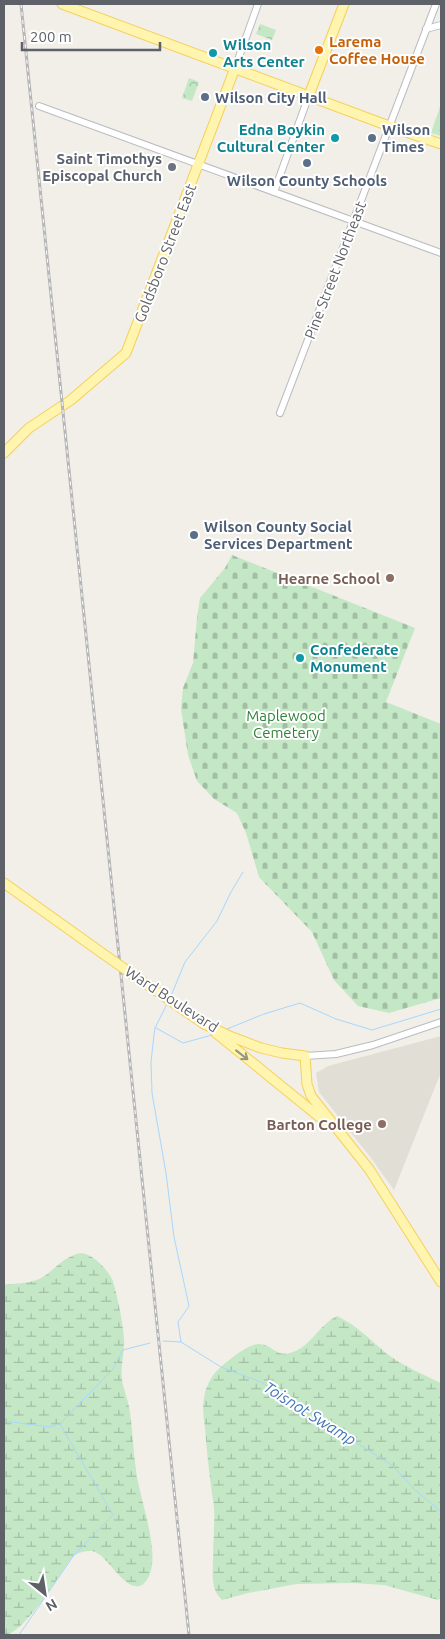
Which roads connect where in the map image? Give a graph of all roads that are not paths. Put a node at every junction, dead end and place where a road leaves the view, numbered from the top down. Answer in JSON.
{"nodes":[{"id":1,"x":62,"y":4,"type":"edge"},
{"id":2,"x":258,"y":4,"type":"edge"},
{"id":3,"x":344,"y":4,"type":"edge"},
{"id":4,"x":436,"y":4,"type":"edge"},
{"id":5,"x":441,"y":25,"type":"edge"},
{"id":6,"x":426,"y":29,"type":"junction"},
{"id":7,"x":235,"y":68,"type":"junction"},
{"id":8,"x":309,"y":95,"type":"junction"},
{"id":9,"x":39,"y":106,"type":"dead end"},
{"id":10,"x":389,"y":126,"type":"junction"},
{"id":11,"x":441,"y":144,"type":"edge"},
{"id":12,"x":198,"y":165,"type":"junction"},
{"id":13,"x":274,"y":192,"type":"junction"},
{"id":14,"x":353,"y":221,"type":"junction"},
{"id":15,"x":441,"y":253,"type":"edge"},
{"id":16,"x":280,"y":413,"type":"dead end"},
{"id":17,"x":4,"y":453,"type":"edge"},
{"id":18,"x":4,"y":883,"type":"edge"},
{"id":19,"x":441,"y":1022,"type":"edge"},
{"id":20,"x":204,"y":1024,"type":"junction"},
{"id":21,"x":305,"y":1056,"type":"junction"},
{"id":22,"x":347,"y":1141,"type":"junction"},
{"id":23,"x":441,"y":1282,"type":"edge"}],
"edges":[{"from":1,"to":7,"type":"main road"},
{"from":2,"to":7,"type":"street"},
{"from":3,"to":8,"type":"main road"},
{"from":4,"to":6,"type":"street","name":"Pine Street Northeast"},
{"from":5,"to":6,"type":"street"},
{"from":6,"to":10,"type":"street","name":"Pine Street Northeast"},
{"from":7,"to":8,"type":"main road"},
{"from":7,"to":12,"type":"main road","name":"Goldsboro Street East"},
{"from":8,"to":10,"type":"main road"},
{"from":8,"to":13,"type":"street"},
{"from":9,"to":12,"type":"street"},
{"from":10,"to":11,"type":"main road"},
{"from":10,"to":14,"type":"street","name":"Pine Street Northeast"},
{"from":12,"to":13,"type":"street"},
{"from":12,"to":17,"type":"main road","name":"Goldsboro Street East"},
{"from":13,"to":14,"type":"street"},
{"from":14,"to":15,"type":"street"},
{"from":14,"to":16,"type":"street","name":"Pine Street Northeast"},
{"from":18,"to":20,"type":"main road","name":"Ward Boulevard","bridge":true},
{"from":19,"to":21,"type":"street"},
{"from":20,"to":21,"type":"main road","name":"Ward Boulevard"},
{"from":20,"to":22,"type":"main road","one_way":true},
{"from":21,"to":22,"type":"main road"},
{"from":22,"to":23,"type":"main road"}]}
